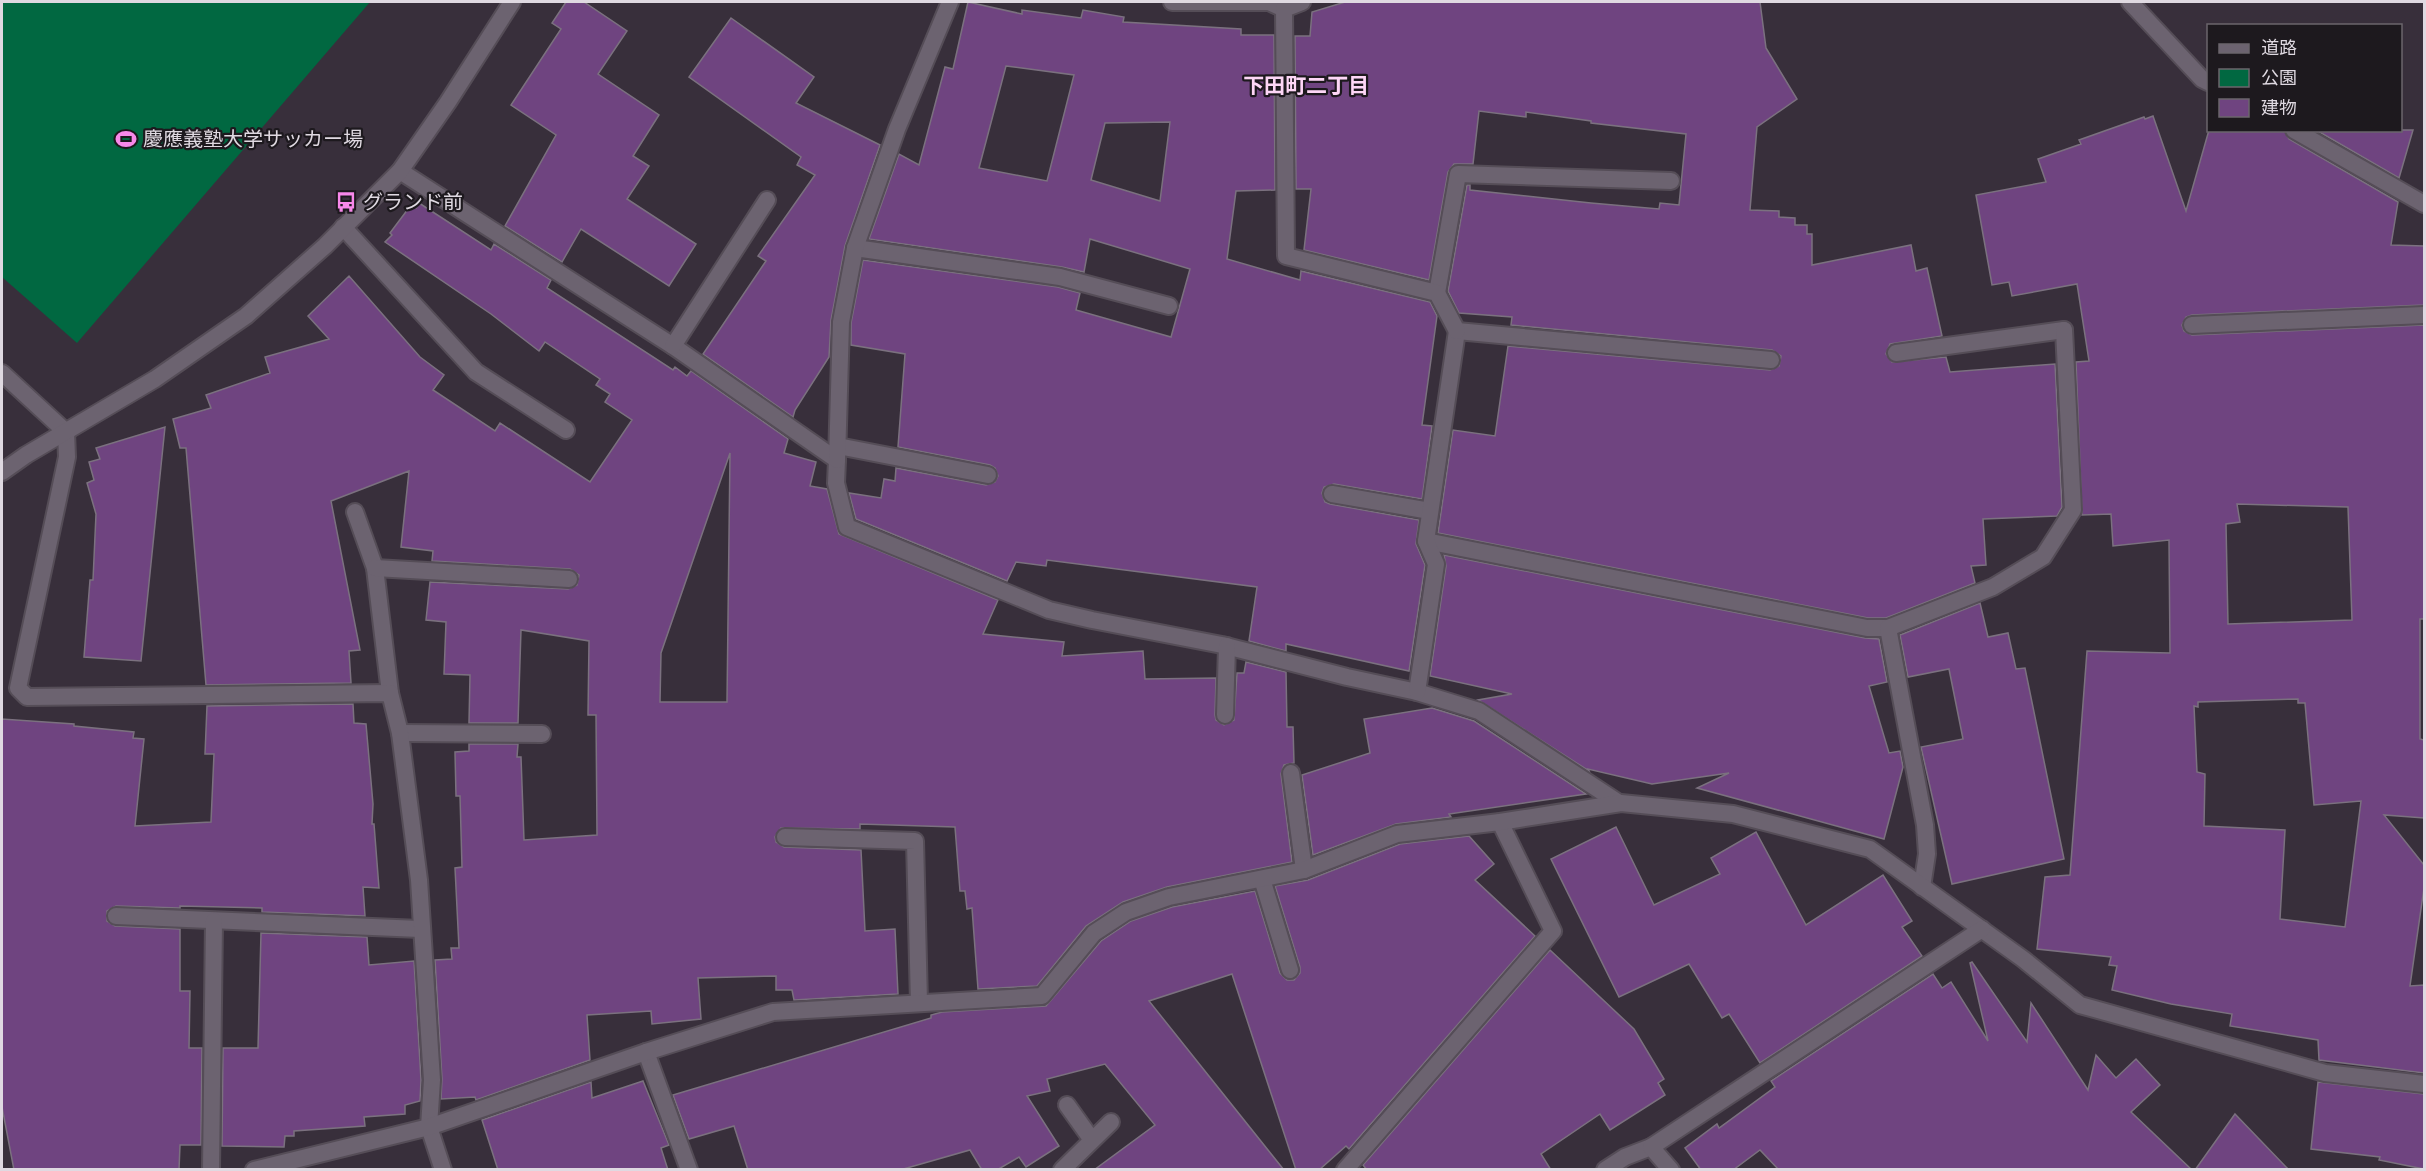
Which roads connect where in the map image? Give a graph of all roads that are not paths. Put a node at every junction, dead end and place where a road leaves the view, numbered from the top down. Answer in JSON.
{"nodes":[{"id":1,"x":512,"y":2,"type":"edge"},
{"id":2,"x":950,"y":2,"type":"edge"},
{"id":3,"x":1172,"y":2,"type":"edge"},
{"id":4,"x":1302,"y":2,"type":"edge"},
{"id":5,"x":2130,"y":2,"type":"edge"},
{"id":6,"x":1284,"y":9,"type":"junction"},
{"id":7,"x":2207,"y":82,"type":"edge"},
{"id":8,"x":2298,"y":132,"type":"edge"},
{"id":9,"x":400,"y":171,"type":"junction"},
{"id":10,"x":1671,"y":182,"type":"dead end"},
{"id":11,"x":767,"y":200,"type":"dead end"},
{"id":12,"x":2424,"y":204,"type":"edge"},
{"id":13,"x":343,"y":227,"type":"junction"},
{"id":14,"x":855,"y":248,"type":"junction"},
{"id":15,"x":1437,"y":293,"type":"junction"},
{"id":16,"x":1169,"y":306,"type":"dead end"},
{"id":17,"x":2424,"y":315,"type":"edge"},
{"id":18,"x":2192,"y":325,"type":"dead end"},
{"id":19,"x":1457,"y":331,"type":"junction"},
{"id":20,"x":673,"y":346,"type":"junction"},
{"id":21,"x":1896,"y":353,"type":"dead end"},
{"id":22,"x":1771,"y":360,"type":"dead end"},
{"id":23,"x":2,"y":373,"type":"edge"},
{"id":24,"x":566,"y":430,"type":"dead end"},
{"id":25,"x":66,"y":432,"type":"junction"},
{"id":26,"x":838,"y":453,"type":"junction"},
{"id":27,"x":2,"y":472,"type":"edge"},
{"id":28,"x":988,"y":475,"type":"dead end"},
{"id":29,"x":1332,"y":494,"type":"dead end"},
{"id":30,"x":1430,"y":511,"type":"junction"},
{"id":31,"x":355,"y":512,"type":"dead end"},
{"id":32,"x":1426,"y":541,"type":"junction"},
{"id":33,"x":375,"y":568,"type":"junction"},
{"id":34,"x":569,"y":579,"type":"dead end"},
{"id":35,"x":1888,"y":628,"type":"junction"},
{"id":36,"x":1227,"y":646,"type":"junction"},
{"id":37,"x":1417,"y":692,"type":"junction"},
{"id":38,"x":390,"y":693,"type":"junction"},
{"id":39,"x":1225,"y":715,"type":"dead end"},
{"id":40,"x":400,"y":733,"type":"junction"},
{"id":41,"x":542,"y":734,"type":"dead end"},
{"id":42,"x":1290,"y":773,"type":"dead end"},
{"id":43,"x":1619,"y":803,"type":"junction"},
{"id":44,"x":1500,"y":822,"type":"junction"},
{"id":45,"x":785,"y":837,"type":"dead end"},
{"id":46,"x":1304,"y":870,"type":"junction"},
{"id":47,"x":1262,"y":879,"type":"junction"},
{"id":48,"x":1922,"y":887,"type":"junction"},
{"id":49,"x":116,"y":916,"type":"dead end"},
{"id":50,"x":214,"y":921,"type":"junction"},
{"id":51,"x":420,"y":929,"type":"junction"},
{"id":52,"x":1982,"y":929,"type":"junction"},
{"id":53,"x":1290,"y":970,"type":"dead end"},
{"id":54,"x":919,"y":1003,"type":"junction"},
{"id":55,"x":646,"y":1052,"type":"junction"},
{"id":56,"x":2424,"y":1084,"type":"edge"},
{"id":57,"x":1067,"y":1106,"type":"dead end"},
{"id":58,"x":1111,"y":1122,"type":"dead end"},
{"id":59,"x":429,"y":1127,"type":"junction"},
{"id":60,"x":1092,"y":1140,"type":"junction"},
{"id":61,"x":1651,"y":1147,"type":"junction"},
{"id":62,"x":211,"y":1170,"type":"edge"},
{"id":63,"x":254,"y":1170,"type":"edge"},
{"id":64,"x":443,"y":1170,"type":"edge"},
{"id":65,"x":689,"y":1170,"type":"edge"},
{"id":66,"x":1062,"y":1170,"type":"edge"},
{"id":67,"x":1345,"y":1170,"type":"edge"},
{"id":68,"x":1605,"y":1170,"type":"edge"},
{"id":69,"x":1671,"y":1170,"type":"edge"}],
"edges":[{"from":1,"to":9,"type":"street"},
{"from":2,"to":14,"type":"street"},
{"from":3,"to":6,"type":"street"},
{"from":4,"to":6,"type":"street"},
{"from":5,"to":7,"type":"street"},
{"from":6,"to":15,"type":"street"},
{"from":8,"to":12,"type":"street"},
{"from":9,"to":13,"type":"street"},
{"from":9,"to":20,"type":"street"},
{"from":10,"to":15,"type":"street"},
{"from":11,"to":20,"type":"street"},
{"from":13,"to":24,"type":"street"},
{"from":13,"to":25,"type":"street"},
{"from":14,"to":16,"type":"street"},
{"from":14,"to":26,"type":"street"},
{"from":15,"to":19,"type":"street"},
{"from":17,"to":18,"type":"street"},
{"from":19,"to":22,"type":"street"},
{"from":19,"to":30,"type":"street"},
{"from":20,"to":26,"type":"street"},
{"from":21,"to":35,"type":"street"},
{"from":23,"to":25,"type":"street"},
{"from":25,"to":27,"type":"street"},
{"from":25,"to":38,"type":"street"},
{"from":26,"to":28,"type":"street"},
{"from":26,"to":36,"type":"street"},
{"from":29,"to":30,"type":"street"},
{"from":30,"to":32,"type":"street"},
{"from":31,"to":33,"type":"street"},
{"from":32,"to":35,"type":"street"},
{"from":32,"to":37,"type":"street"},
{"from":33,"to":34,"type":"street"},
{"from":33,"to":38,"type":"street"},
{"from":35,"to":48,"type":"street"},
{"from":36,"to":37,"type":"street"},
{"from":36,"to":39,"type":"street"},
{"from":37,"to":43,"type":"street"},
{"from":38,"to":40,"type":"street"},
{"from":40,"to":41,"type":"street"},
{"from":40,"to":51,"type":"street"},
{"from":42,"to":46,"type":"street"},
{"from":43,"to":44,"type":"street"},
{"from":43,"to":48,"type":"street"},
{"from":44,"to":46,"type":"street"},
{"from":44,"to":67,"type":"street"},
{"from":45,"to":54,"type":"street"},
{"from":46,"to":47,"type":"street"},
{"from":47,"to":53,"type":"street"},
{"from":47,"to":54,"type":"street"},
{"from":48,"to":52,"type":"street"},
{"from":49,"to":50,"type":"street"},
{"from":50,"to":51,"type":"street"},
{"from":50,"to":62,"type":"street"},
{"from":51,"to":59,"type":"street"},
{"from":52,"to":56,"type":"street"},
{"from":52,"to":61,"type":"street"},
{"from":54,"to":55,"type":"street"},
{"from":55,"to":59,"type":"street"},
{"from":55,"to":65,"type":"street"},
{"from":57,"to":60,"type":"street"},
{"from":58,"to":60,"type":"street"},
{"from":59,"to":63,"type":"street"},
{"from":59,"to":64,"type":"street"},
{"from":60,"to":66,"type":"street"},
{"from":61,"to":68,"type":"street"},
{"from":61,"to":69,"type":"street"}]}
